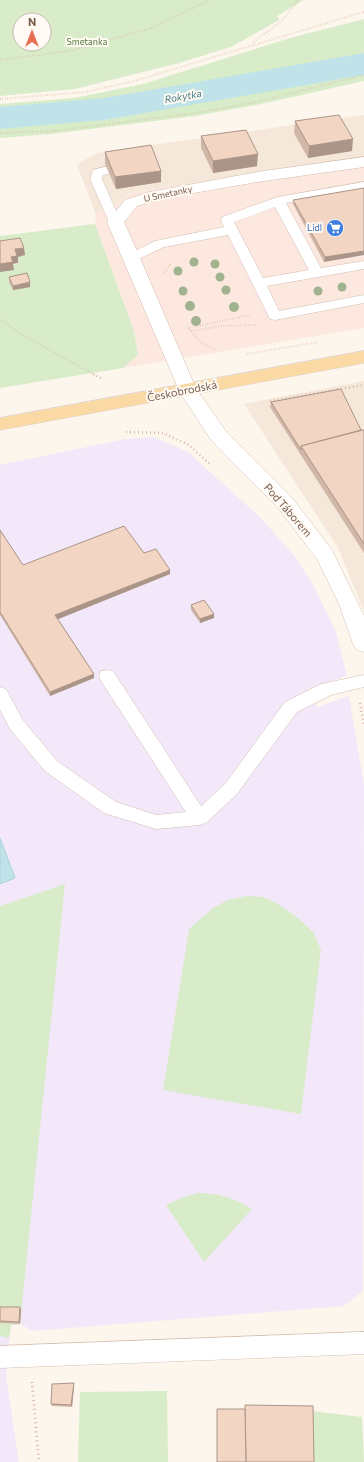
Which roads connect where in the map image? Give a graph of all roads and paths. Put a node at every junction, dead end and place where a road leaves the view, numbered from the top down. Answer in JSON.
{"nodes":[{"id":1,"x":210,"y":0,"type":"edge"},
{"id":2,"x":298,"y":0,"type":"edge"},
{"id":3,"x":364,"y":12,"type":"edge"},
{"id":4,"x":250,"y":45,"type":"junction"},
{"id":5,"x":0,"y":59,"type":"edge"},
{"id":6,"x":364,"y":75,"type":"edge"},
{"id":7,"x":0,"y":98,"type":"edge"},
{"id":8,"x":0,"y":133,"type":"edge"},
{"id":9,"x":364,"y":162,"type":"edge"},
{"id":10,"x":108,"y":170,"type":"edge"},
{"id":11,"x":364,"y":186,"type":"edge"},
{"id":12,"x":278,"y":201,"type":"junction"},
{"id":13,"x":115,"y":222,"type":"junction"},
{"id":14,"x":231,"y":230,"type":"junction"},
{"id":15,"x":132,"y":258,"type":"junction"},
{"id":16,"x":175,"y":260,"type":"dead end"},
{"id":17,"x":364,"y":265,"type":"edge"},
{"id":18,"x":317,"y":273,"type":"junction"},
{"id":19,"x":167,"y":280,"type":"dead end"},
{"id":20,"x":258,"y":283,"type":"junction"},
{"id":21,"x":364,"y":299,"type":"edge"},
{"id":22,"x":272,"y":310,"type":"junction"},
{"id":23,"x":0,"y":319,"type":"edge"},
{"id":24,"x":185,"y":321,"type":"dead end"},
{"id":25,"x":252,"y":326,"type":"dead end"},
{"id":26,"x":188,"y":328,"type":"junction"},
{"id":27,"x":191,"y":331,"type":"junction"},
{"id":28,"x":325,"y":340,"type":"dead end"},
{"id":29,"x":216,"y":350,"type":"dead end"},
{"id":30,"x":247,"y":354,"type":"dead end"},
{"id":31,"x":364,"y":357,"type":"edge"},
{"id":32,"x":103,"y":379,"type":"dead end"},
{"id":33,"x":364,"y":384,"type":"edge"},
{"id":34,"x":188,"y":391,"type":"junction"},
{"id":35,"x":270,"y":401,"type":"edge"},
{"id":36,"x":0,"y":424,"type":"edge"},
{"id":37,"x":126,"y":432,"type":"dead end"},
{"id":38,"x":212,"y":466,"type":"dead end"},
{"id":39,"x":364,"y":644,"type":"edge"},
{"id":40,"x":106,"y":676,"type":"dead end"},
{"id":41,"x":360,"y":682,"type":"edge"},
{"id":42,"x":0,"y":694,"type":"edge"},
{"id":43,"x":364,"y":726,"type":"edge"},
{"id":44,"x":200,"y":818,"type":"junction"},
{"id":45,"x":364,"y":1343,"type":"edge"},
{"id":46,"x":0,"y":1357,"type":"edge"},
{"id":47,"x":30,"y":1357,"type":"junction"},
{"id":48,"x":40,"y":1462,"type":"edge"}],
"edges":[{"from":1,"to":5,"type":"path"},
{"from":2,"to":4,"type":"path"},
{"from":3,"to":4,"type":"path"},
{"from":4,"to":7,"type":"path"},
{"from":6,"to":8,"type":"path"},
{"from":9,"to":13,"type":"street","name":"U Smetanky"},
{"from":10,"to":13,"type":"lane"},
{"from":11,"to":12,"type":"lane"},
{"from":12,"to":14,"type":"lane"},
{"from":12,"to":18,"type":"lane"},
{"from":13,"to":15,"type":"street"},
{"from":14,"to":15,"type":"lane"},
{"from":14,"to":20,"type":"lane"},
{"from":15,"to":34,"type":"street"},
{"from":16,"to":19,"type":"path"},
{"from":17,"to":18,"type":"lane"},
{"from":18,"to":20,"type":"lane"},
{"from":20,"to":22,"type":"lane"},
{"from":21,"to":22,"type":"lane"},
{"from":22,"to":26,"type":"path"},
{"from":23,"to":32,"type":"path"},
{"from":24,"to":26,"type":"path"},
{"from":25,"to":27,"type":"path"},
{"from":26,"to":27,"type":"path"},
{"from":27,"to":29,"type":"path"},
{"from":28,"to":30,"type":"path"},
{"from":31,"to":34,"type":"main road","name":"Českobrodská"},
{"from":33,"to":35,"type":"path"},
{"from":34,"to":36,"type":"main road","name":"Českobrodská"},
{"from":34,"to":39,"type":"street","name":"Pod Táborem"},
{"from":37,"to":38,"type":"path"},
{"from":40,"to":44,"type":"lane"},
{"from":41,"to":43,"type":"path"},
{"from":41,"to":44,"type":"lane"},
{"from":42,"to":44,"type":"lane"},
{"from":45,"to":47,"type":"lane"},
{"from":46,"to":47,"type":"lane"},
{"from":47,"to":48,"type":"path"}]}
